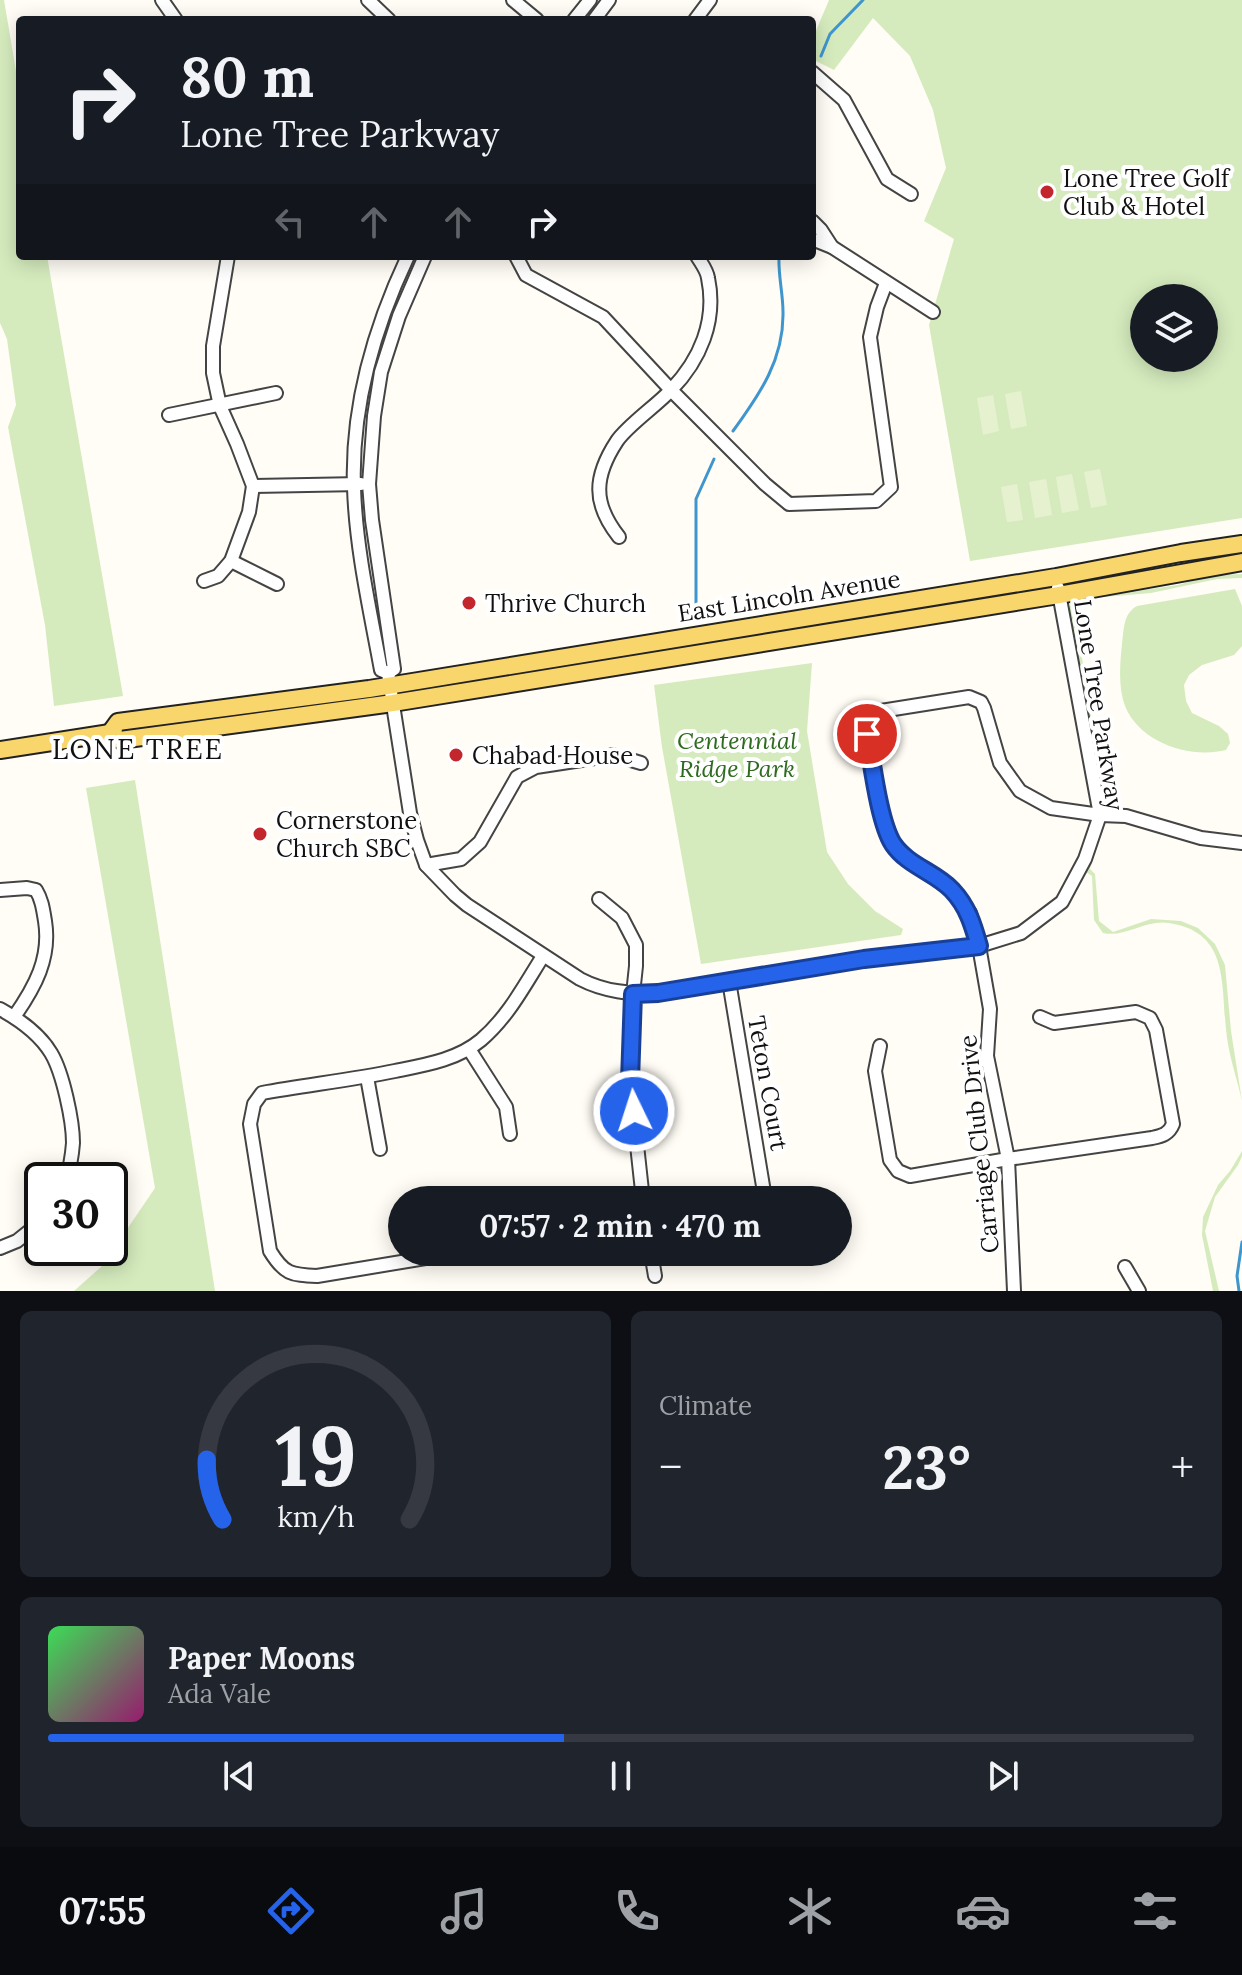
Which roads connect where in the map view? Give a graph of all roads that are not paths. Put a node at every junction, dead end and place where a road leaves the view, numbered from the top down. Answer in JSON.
{"nodes":[{"id":1,"x":368,"y":0,"type":"edge"},
{"id":2,"x":513,"y":0,"type":"edge"},
{"id":3,"x":590,"y":0,"type":"edge"},
{"id":4,"x":385,"y":16,"type":"edge"},
{"id":5,"x":532,"y":16,"type":"edge"},
{"id":6,"x":577,"y":16,"type":"edge"},
{"id":7,"x":816,"y":76,"type":"edge"},
{"id":8,"x":911,"y":194,"type":"dead end"},
{"id":9,"x":816,"y":225,"type":"edge"},
{"id":10,"x":816,"y":241,"type":"edge"},
{"id":11,"x":832,"y":247,"type":"junction"},
{"id":12,"x":227,"y":260,"type":"edge"},
{"id":13,"x":406,"y":260,"type":"edge"},
{"id":14,"x":423,"y":260,"type":"edge"},
{"id":15,"x":518,"y":260,"type":"edge"},
{"id":16,"x":699,"y":260,"type":"edge"},
{"id":17,"x":886,"y":283,"type":"junction"},
{"id":18,"x":933,"y":312,"type":"dead end"},
{"id":19,"x":671,"y":390,"type":"junction"},
{"id":20,"x":276,"y":393,"type":"dead end"},
{"id":21,"x":220,"y":406,"type":"junction"},
{"id":22,"x":169,"y":415,"type":"dead end"},
{"id":23,"x":354,"y":484,"type":"junction"},
{"id":24,"x":369,"y":484,"type":"junction"},
{"id":25,"x":253,"y":486,"type":"junction"},
{"id":26,"x":619,"y":537,"type":"dead end"},
{"id":27,"x":1242,"y":544,"type":"edge"},
{"id":28,"x":231,"y":561,"type":"junction"},
{"id":29,"x":1242,"y":562,"type":"edge"},
{"id":30,"x":1056,"y":577,"type":"junction"},
{"id":31,"x":204,"y":581,"type":"dead end"},
{"id":32,"x":277,"y":584,"type":"dead end"},
{"id":33,"x":1059,"y":595,"type":"junction"},
{"id":34,"x":390,"y":687,"type":"junction"},
{"id":35,"x":0,"y":750,"type":"edge"},
{"id":36,"x":641,"y":763,"type":"dead end"},
{"id":37,"x":1100,"y":815,"type":"junction"},
{"id":38,"x":1242,"y":843,"type":"edge"},
{"id":39,"x":426,"y":865,"type":"junction"},
{"id":40,"x":0,"y":890,"type":"edge"},
{"id":41,"x":599,"y":899,"type":"dead end"},
{"id":42,"x":979,"y":946,"type":"junction"},
{"id":43,"x":543,"y":956,"type":"junction"},
{"id":44,"x":729,"y":981,"type":"junction"},
{"id":45,"x":633,"y":994,"type":"junction"},
{"id":46,"x":0,"y":1009,"type":"edge"},
{"id":47,"x":14,"y":1017,"type":"junction"},
{"id":48,"x":1040,"y":1017,"type":"dead end"},
{"id":49,"x":880,"y":1046,"type":"dead end"},
{"id":50,"x":469,"y":1049,"type":"junction"},
{"id":51,"x":367,"y":1077,"type":"junction"},
{"id":52,"x":510,"y":1134,"type":"dead end"},
{"id":53,"x":380,"y":1149,"type":"dead end"},
{"id":54,"x":1008,"y":1159,"type":"junction"},
{"id":55,"x":72,"y":1162,"type":"edge"},
{"id":56,"x":641,"y":1186,"type":"edge"},
{"id":57,"x":763,"y":1186,"type":"edge"},
{"id":58,"x":24,"y":1235,"type":"edge"},
{"id":59,"x":0,"y":1248,"type":"edge"},
{"id":60,"x":388,"y":1264,"type":"edge"},
{"id":61,"x":653,"y":1266,"type":"edge"},
{"id":62,"x":1125,"y":1267,"type":"dead end"},
{"id":63,"x":655,"y":1276,"type":"dead end"},
{"id":64,"x":1014,"y":1291,"type":"edge"},
{"id":65,"x":1139,"y":1291,"type":"edge"}],
"edges":[{"from":1,"to":4,"type":"street"},
{"from":2,"to":5,"type":"street"},
{"from":3,"to":6,"type":"street"},
{"from":7,"to":8,"type":"street"},
{"from":9,"to":11,"type":"street"},
{"from":10,"to":11,"type":"street"},
{"from":11,"to":17,"type":"street"},
{"from":12,"to":21,"type":"street"},
{"from":13,"to":23,"type":"street","name":"Lone Tree Parkway"},
{"from":14,"to":24,"type":"street","name":"Lone Tree Parkway"},
{"from":15,"to":19,"type":"street"},
{"from":16,"to":19,"type":"street"},
{"from":17,"to":18,"type":"street"},
{"from":17,"to":19,"type":"street"},
{"from":19,"to":26,"type":"street"},
{"from":20,"to":21,"type":"street"},
{"from":21,"to":22,"type":"street"},
{"from":21,"to":25,"type":"street"},
{"from":23,"to":24,"type":"street"},
{"from":23,"to":25,"type":"street"},
{"from":23,"to":34,"type":"street","name":"Lone Tree Parkway"},
{"from":24,"to":34,"type":"street","name":"Lone Tree Parkway"},
{"from":25,"to":28,"type":"street"},
{"from":27,"to":30,"type":"main road","name":"East Lincoln Avenue"},
{"from":28,"to":31,"type":"street"},
{"from":28,"to":32,"type":"street"},
{"from":29,"to":33,"type":"main road","name":"East Lincoln Avenue"},
{"from":30,"to":33,"type":"street","name":"Lone Tree Parkway"},
{"from":30,"to":34,"type":"main road","name":"East Lincoln Avenue"},
{"from":33,"to":34,"type":"main road","name":"East Lincoln Avenue"},
{"from":33,"to":37,"type":"street","name":"Lone Tree Parkway"},
{"from":34,"to":35,"type":"main road","name":"East Lincoln Avenue"},
{"from":34,"to":39,"type":"street","name":"Lone Tree Parkway"},
{"from":36,"to":39,"type":"street"},
{"from":37,"to":38,"type":"street"},
{"from":37,"to":42,"type":"street","name":"Lone Tree Parkway"},
{"from":37,"to":42,"type":"street","name":"Carriage Club Drive"},
{"from":39,"to":43,"type":"street","name":"Lone Tree Parkway"},
{"from":40,"to":47,"type":"street"},
{"from":41,"to":45,"type":"street"},
{"from":42,"to":44,"type":"street","name":"Lone Tree Parkway"},
{"from":42,"to":54,"type":"street","name":"Carriage Club Drive"},
{"from":43,"to":45,"type":"street","name":"Lone Tree Parkway"},
{"from":43,"to":50,"type":"street"},
{"from":44,"to":45,"type":"street","name":"Lone Tree Parkway"},
{"from":44,"to":57,"type":"street","name":"Teton Court"},
{"from":45,"to":56,"type":"street"},
{"from":46,"to":47,"type":"street"},
{"from":47,"to":55,"type":"street"},
{"from":48,"to":54,"type":"street"},
{"from":49,"to":54,"type":"street"},
{"from":50,"to":51,"type":"street"},
{"from":50,"to":52,"type":"street"},
{"from":51,"to":53,"type":"street"},
{"from":51,"to":60,"type":"street"},
{"from":54,"to":64,"type":"street","name":"Carriage Club Drive"},
{"from":58,"to":59,"type":"street"},
{"from":61,"to":63,"type":"street"},
{"from":62,"to":65,"type":"street"}]}
